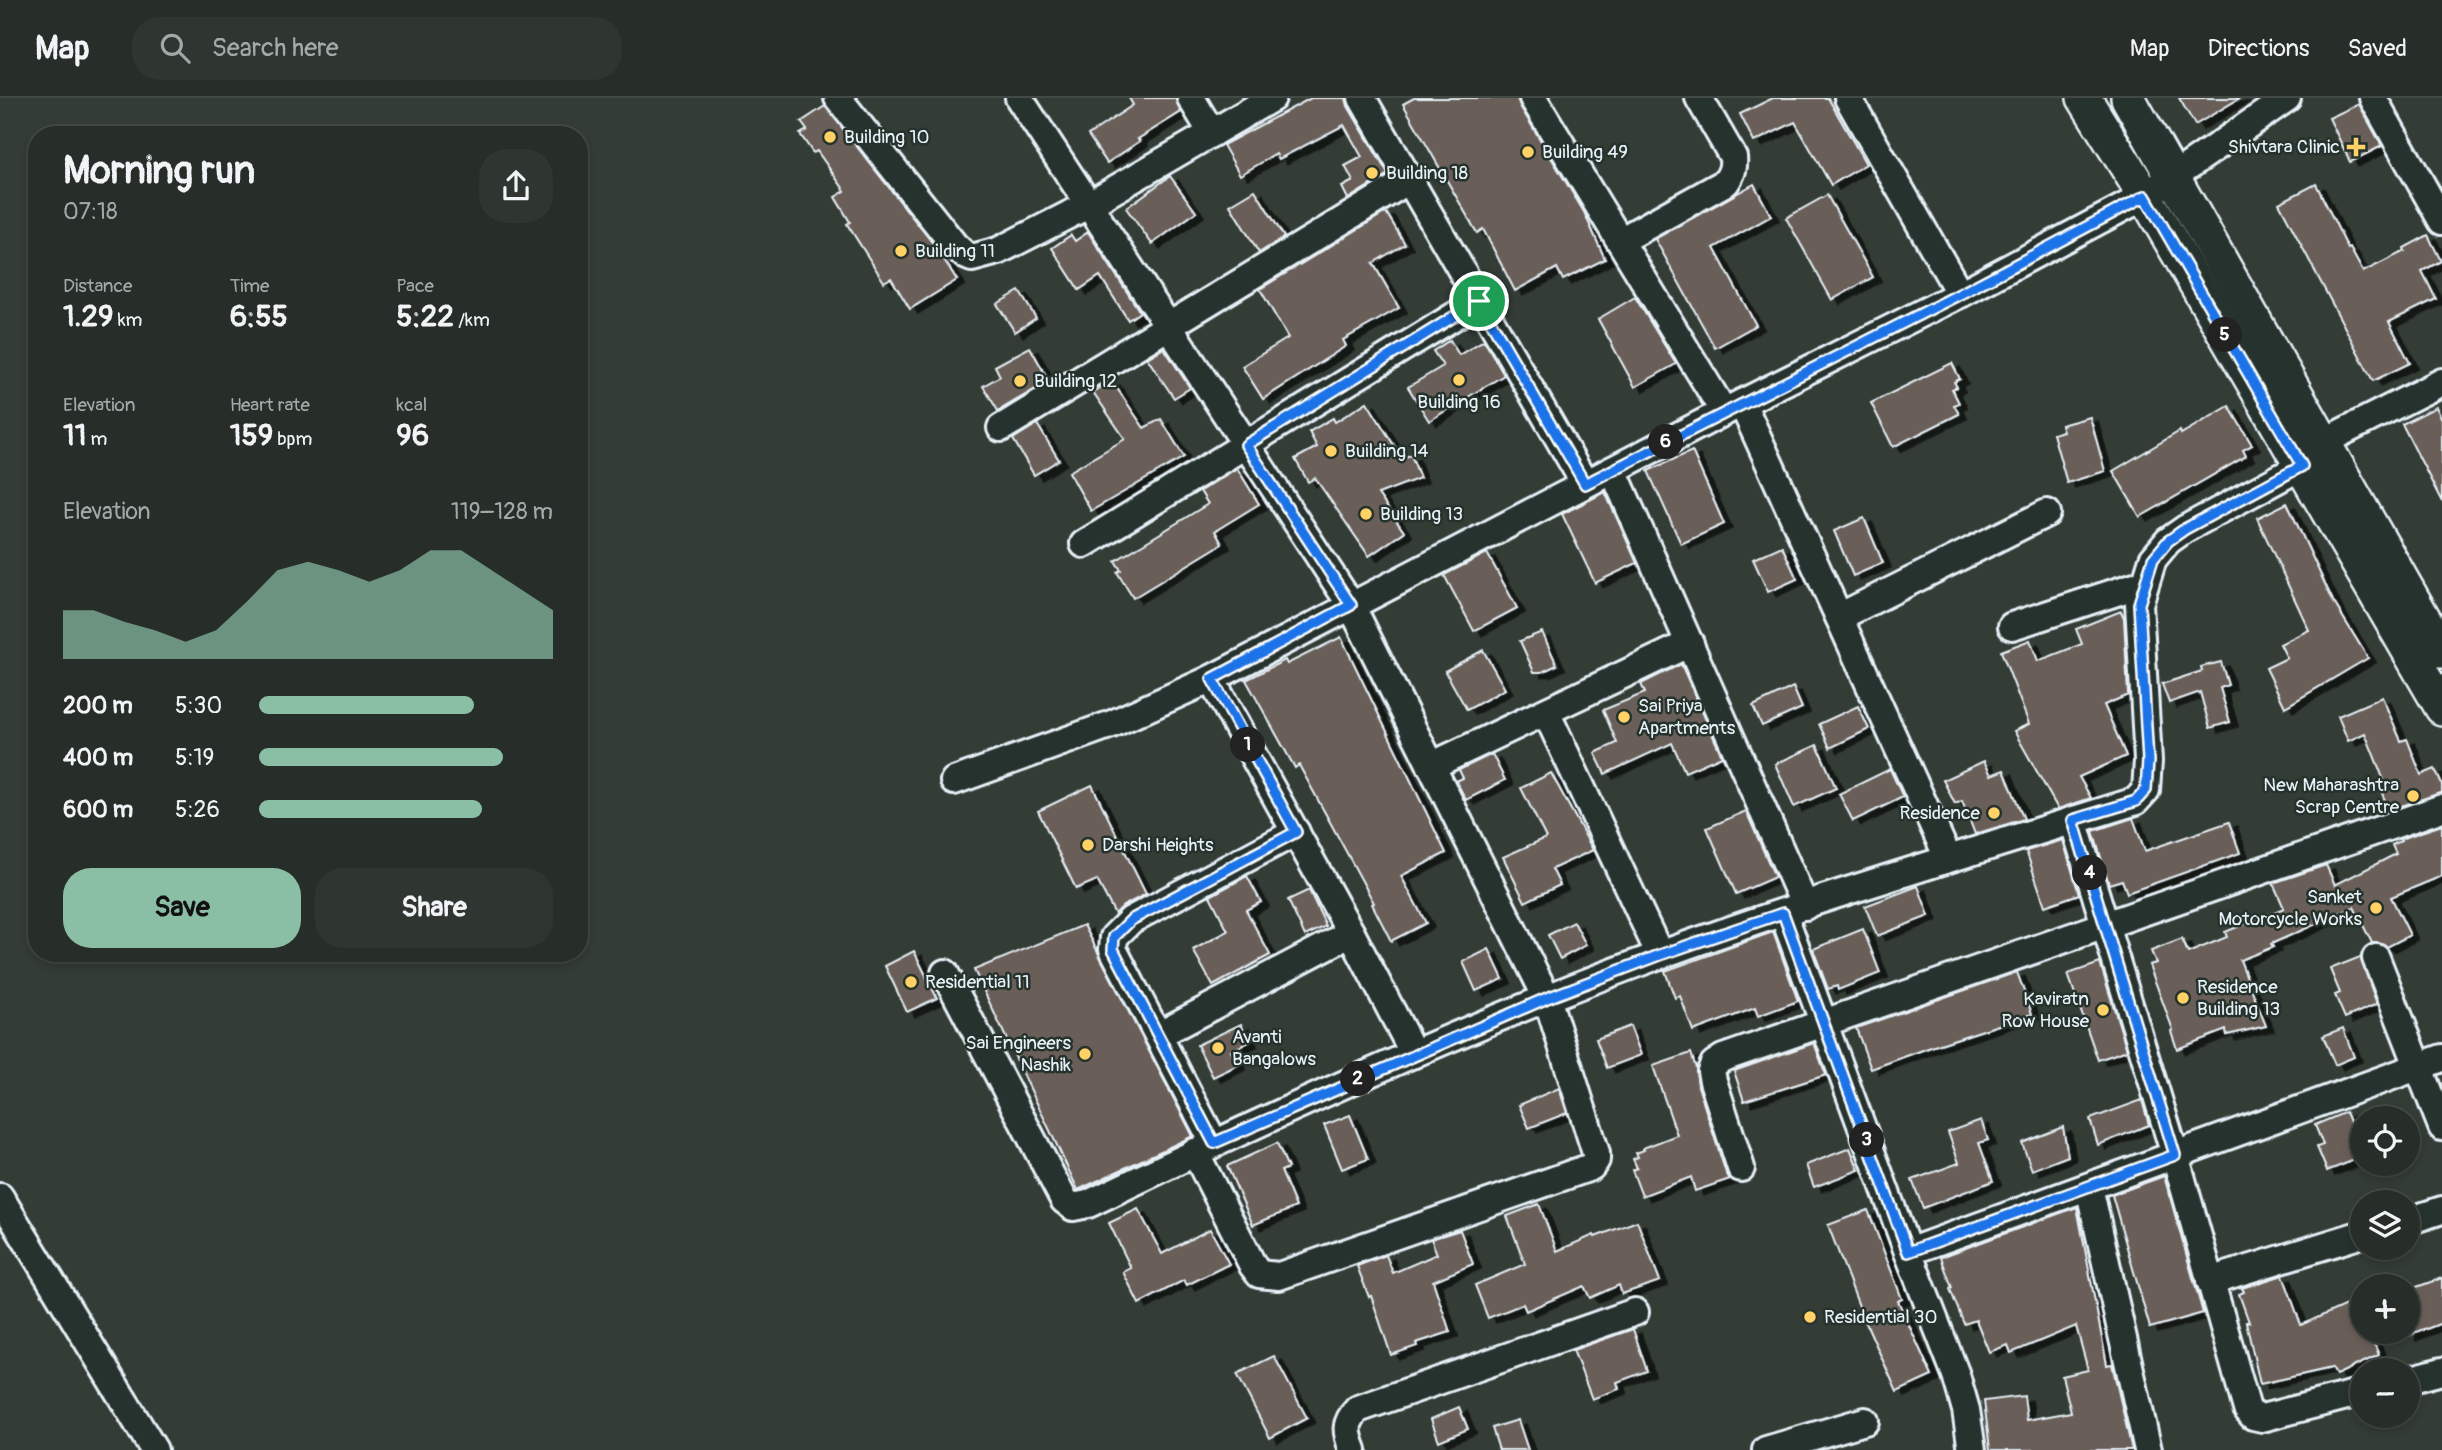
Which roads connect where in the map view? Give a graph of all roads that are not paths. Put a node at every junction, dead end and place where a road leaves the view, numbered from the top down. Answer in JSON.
{"nodes":[{"id":1,"x":838,"y":98,"type":"edge"},
{"id":2,"x":1019,"y":98,"type":"edge"},
{"id":3,"x":1191,"y":98,"type":"edge"},
{"id":4,"x":1272,"y":98,"type":"edge"},
{"id":5,"x":1362,"y":98,"type":"edge"},
{"id":6,"x":1533,"y":98,"type":"edge"},
{"id":7,"x":1699,"y":98,"type":"edge"},
{"id":8,"x":1847,"y":98,"type":"edge"},
{"id":9,"x":2084,"y":98,"type":"edge"},
{"id":10,"x":2128,"y":98,"type":"edge"},
{"id":11,"x":2287,"y":98,"type":"edge"},
{"id":12,"x":2373,"y":98,"type":"edge"},
{"id":13,"x":1212,"y":133,"type":"junction"},
{"id":14,"x":2172,"y":177,"type":"junction"},
{"id":15,"x":1409,"y":180,"type":"junction"},
{"id":16,"x":2145,"y":196,"type":"junction"},
{"id":17,"x":1088,"y":205,"type":"junction"},
{"id":18,"x":2442,"y":221,"type":"edge"},
{"id":19,"x":1620,"y":241,"type":"junction"},
{"id":20,"x":1960,"y":294,"type":"junction"},
{"id":21,"x":1479,"y":301,"type":"junction"},
{"id":22,"x":1168,"y":327,"type":"junction"},
{"id":23,"x":2442,"y":382,"type":"edge"},
{"id":24,"x":1733,"y":408,"type":"junction"},
{"id":25,"x":1001,"y":428,"type":"dead end"},
{"id":26,"x":1246,"y":445,"type":"junction"},
{"id":27,"x":2313,"y":454,"type":"junction"},
{"id":28,"x":1613,"y":470,"type":"junction"},
{"id":29,"x":1585,"y":484,"type":"junction"},
{"id":30,"x":2047,"y":513,"type":"dead end"},
{"id":31,"x":1084,"y":544,"type":"dead end"},
{"id":32,"x":2144,"y":583,"type":"junction"},
{"id":33,"x":1351,"y":605,"type":"junction"},
{"id":34,"x":1839,"y":617,"type":"junction"},
{"id":35,"x":2012,"y":626,"type":"dead end"},
{"id":36,"x":1690,"y":643,"type":"junction"},
{"id":37,"x":2442,"y":651,"type":"edge"},
{"id":38,"x":1212,"y":679,"type":"junction"},
{"id":39,"x":2442,"y":708,"type":"edge"},
{"id":40,"x":1546,"y":712,"type":"junction"},
{"id":41,"x":1432,"y":766,"type":"junction"},
{"id":42,"x":954,"y":781,"type":"dead end"},
{"id":43,"x":2442,"y":808,"type":"edge"},
{"id":44,"x":2073,"y":820,"type":"junction"},
{"id":45,"x":1296,"y":832,"type":"junction"},
{"id":46,"x":1948,"y":858,"type":"junction"},
{"id":47,"x":1794,"y":909,"type":"junction"},
{"id":48,"x":2107,"y":925,"type":"junction"},
{"id":49,"x":1351,"y":933,"type":"junction"},
{"id":50,"x":1660,"y":955,"type":"junction"},
{"id":51,"x":2376,"y":958,"type":"dead end"},
{"id":52,"x":945,"y":973,"type":"dead end"},
{"id":53,"x":1547,"y":998,"type":"junction"},
{"id":54,"x":1824,"y":1023,"type":"junction"},
{"id":55,"x":1158,"y":1035,"type":"junction"},
{"id":56,"x":1413,"y":1054,"type":"junction"},
{"id":57,"x":2430,"y":1062,"type":"edge"},
{"id":58,"x":2442,"y":1127,"type":"edge"},
{"id":59,"x":1205,"y":1147,"type":"junction"},
{"id":60,"x":2175,"y":1155,"type":"junction"},
{"id":61,"x":1741,"y":1168,"type":"dead end"},
{"id":62,"x":2089,"y":1187,"type":"junction"},
{"id":63,"x":0,"y":1197,"type":"edge"},
{"id":64,"x":2442,"y":1210,"type":"edge"},
{"id":65,"x":2420,"y":1216,"type":"edge"},
{"id":66,"x":2350,"y":1238,"type":"edge"},
{"id":67,"x":1908,"y":1252,"type":"junction"},
{"id":68,"x":2210,"y":1281,"type":"junction"},
{"id":69,"x":1635,"y":1312,"type":"dead end"},
{"id":70,"x":2442,"y":1371,"type":"edge"},
{"id":71,"x":2420,"y":1377,"type":"edge"},
{"id":72,"x":2350,"y":1395,"type":"edge"},
{"id":73,"x":1865,"y":1421,"type":"dead end"},
{"id":74,"x":154,"y":1450,"type":"edge"},
{"id":75,"x":1353,"y":1450,"type":"edge"},
{"id":76,"x":1766,"y":1450,"type":"edge"},
{"id":77,"x":1972,"y":1450,"type":"edge"},
{"id":78,"x":2148,"y":1450,"type":"edge"}],
"edges":[{"from":1,"to":17,"type":"street"},
{"from":2,"to":17,"type":"street"},
{"from":3,"to":13,"type":"street"},
{"from":4,"to":13,"type":"street"},
{"from":5,"to":15,"type":"street"},
{"from":6,"to":19,"type":"street"},
{"from":7,"to":19,"type":"street"},
{"from":8,"to":20,"type":"street"},
{"from":9,"to":16,"type":"main road"},
{"from":10,"to":14,"type":"main road"},
{"from":11,"to":14,"type":"street"},
{"from":12,"to":18,"type":"street"},
{"from":13,"to":17,"type":"street"},
{"from":14,"to":16,"type":"street"},
{"from":14,"to":27,"type":"main road"},
{"from":15,"to":21,"type":"street"},
{"from":15,"to":22,"type":"street"},
{"from":16,"to":20,"type":"street"},
{"from":16,"to":27,"type":"main road"},
{"from":17,"to":22,"type":"street"},
{"from":19,"to":24,"type":"street"},
{"from":20,"to":24,"type":"street"},
{"from":21,"to":26,"type":"street"},
{"from":21,"to":29,"type":"street"},
{"from":22,"to":25,"type":"street"},
{"from":22,"to":26,"type":"street"},
{"from":23,"to":27,"type":"street"},
{"from":24,"to":28,"type":"street"},
{"from":24,"to":34,"type":"street"},
{"from":26,"to":31,"type":"street"},
{"from":26,"to":33,"type":"street"},
{"from":27,"to":32,"type":"street"},
{"from":27,"to":37,"type":"main road"},
{"from":27,"to":39,"type":"main road"},
{"from":28,"to":29,"type":"street"},
{"from":28,"to":36,"type":"street"},
{"from":29,"to":33,"type":"street"},
{"from":30,"to":34,"type":"street"},
{"from":32,"to":35,"type":"street"},
{"from":32,"to":44,"type":"street"},
{"from":33,"to":38,"type":"street"},
{"from":33,"to":41,"type":"street"},
{"from":34,"to":46,"type":"street"},
{"from":36,"to":40,"type":"street"},
{"from":36,"to":47,"type":"street"},
{"from":38,"to":42,"type":"street"},
{"from":38,"to":45,"type":"street"},
{"from":40,"to":41,"type":"street"},
{"from":40,"to":50,"type":"street"},
{"from":41,"to":53,"type":"street"},
{"from":43,"to":48,"type":"street"},
{"from":44,"to":46,"type":"street"},
{"from":44,"to":48,"type":"street"},
{"from":45,"to":49,"type":"street"},
{"from":45,"to":55,"type":"street"},
{"from":46,"to":47,"type":"street"},
{"from":47,"to":50,"type":"street"},
{"from":47,"to":54,"type":"street"},
{"from":48,"to":54,"type":"street"},
{"from":48,"to":60,"type":"street"},
{"from":49,"to":55,"type":"street"},
{"from":49,"to":56,"type":"street"},
{"from":50,"to":53,"type":"street"},
{"from":51,"to":57,"type":"street"},
{"from":52,"to":59,"type":"street"},
{"from":53,"to":56,"type":"street"},
{"from":53,"to":59,"type":"street"},
{"from":54,"to":61,"type":"street"},
{"from":54,"to":67,"type":"street"},
{"from":55,"to":59,"type":"street"},
{"from":56,"to":59,"type":"street"},
{"from":57,"to":58,"type":"street"},
{"from":57,"to":60,"type":"street"},
{"from":60,"to":62,"type":"street"},
{"from":60,"to":68,"type":"street"},
{"from":62,"to":67,"type":"street"},
{"from":62,"to":78,"type":"street"},
{"from":63,"to":74,"type":"street"},
{"from":64,"to":65,"type":"street"},
{"from":66,"to":68,"type":"street"},
{"from":67,"to":77,"type":"street"},
{"from":68,"to":72,"type":"street"},
{"from":69,"to":75,"type":"street"},
{"from":70,"to":71,"type":"street"},
{"from":73,"to":76,"type":"street"}]}
